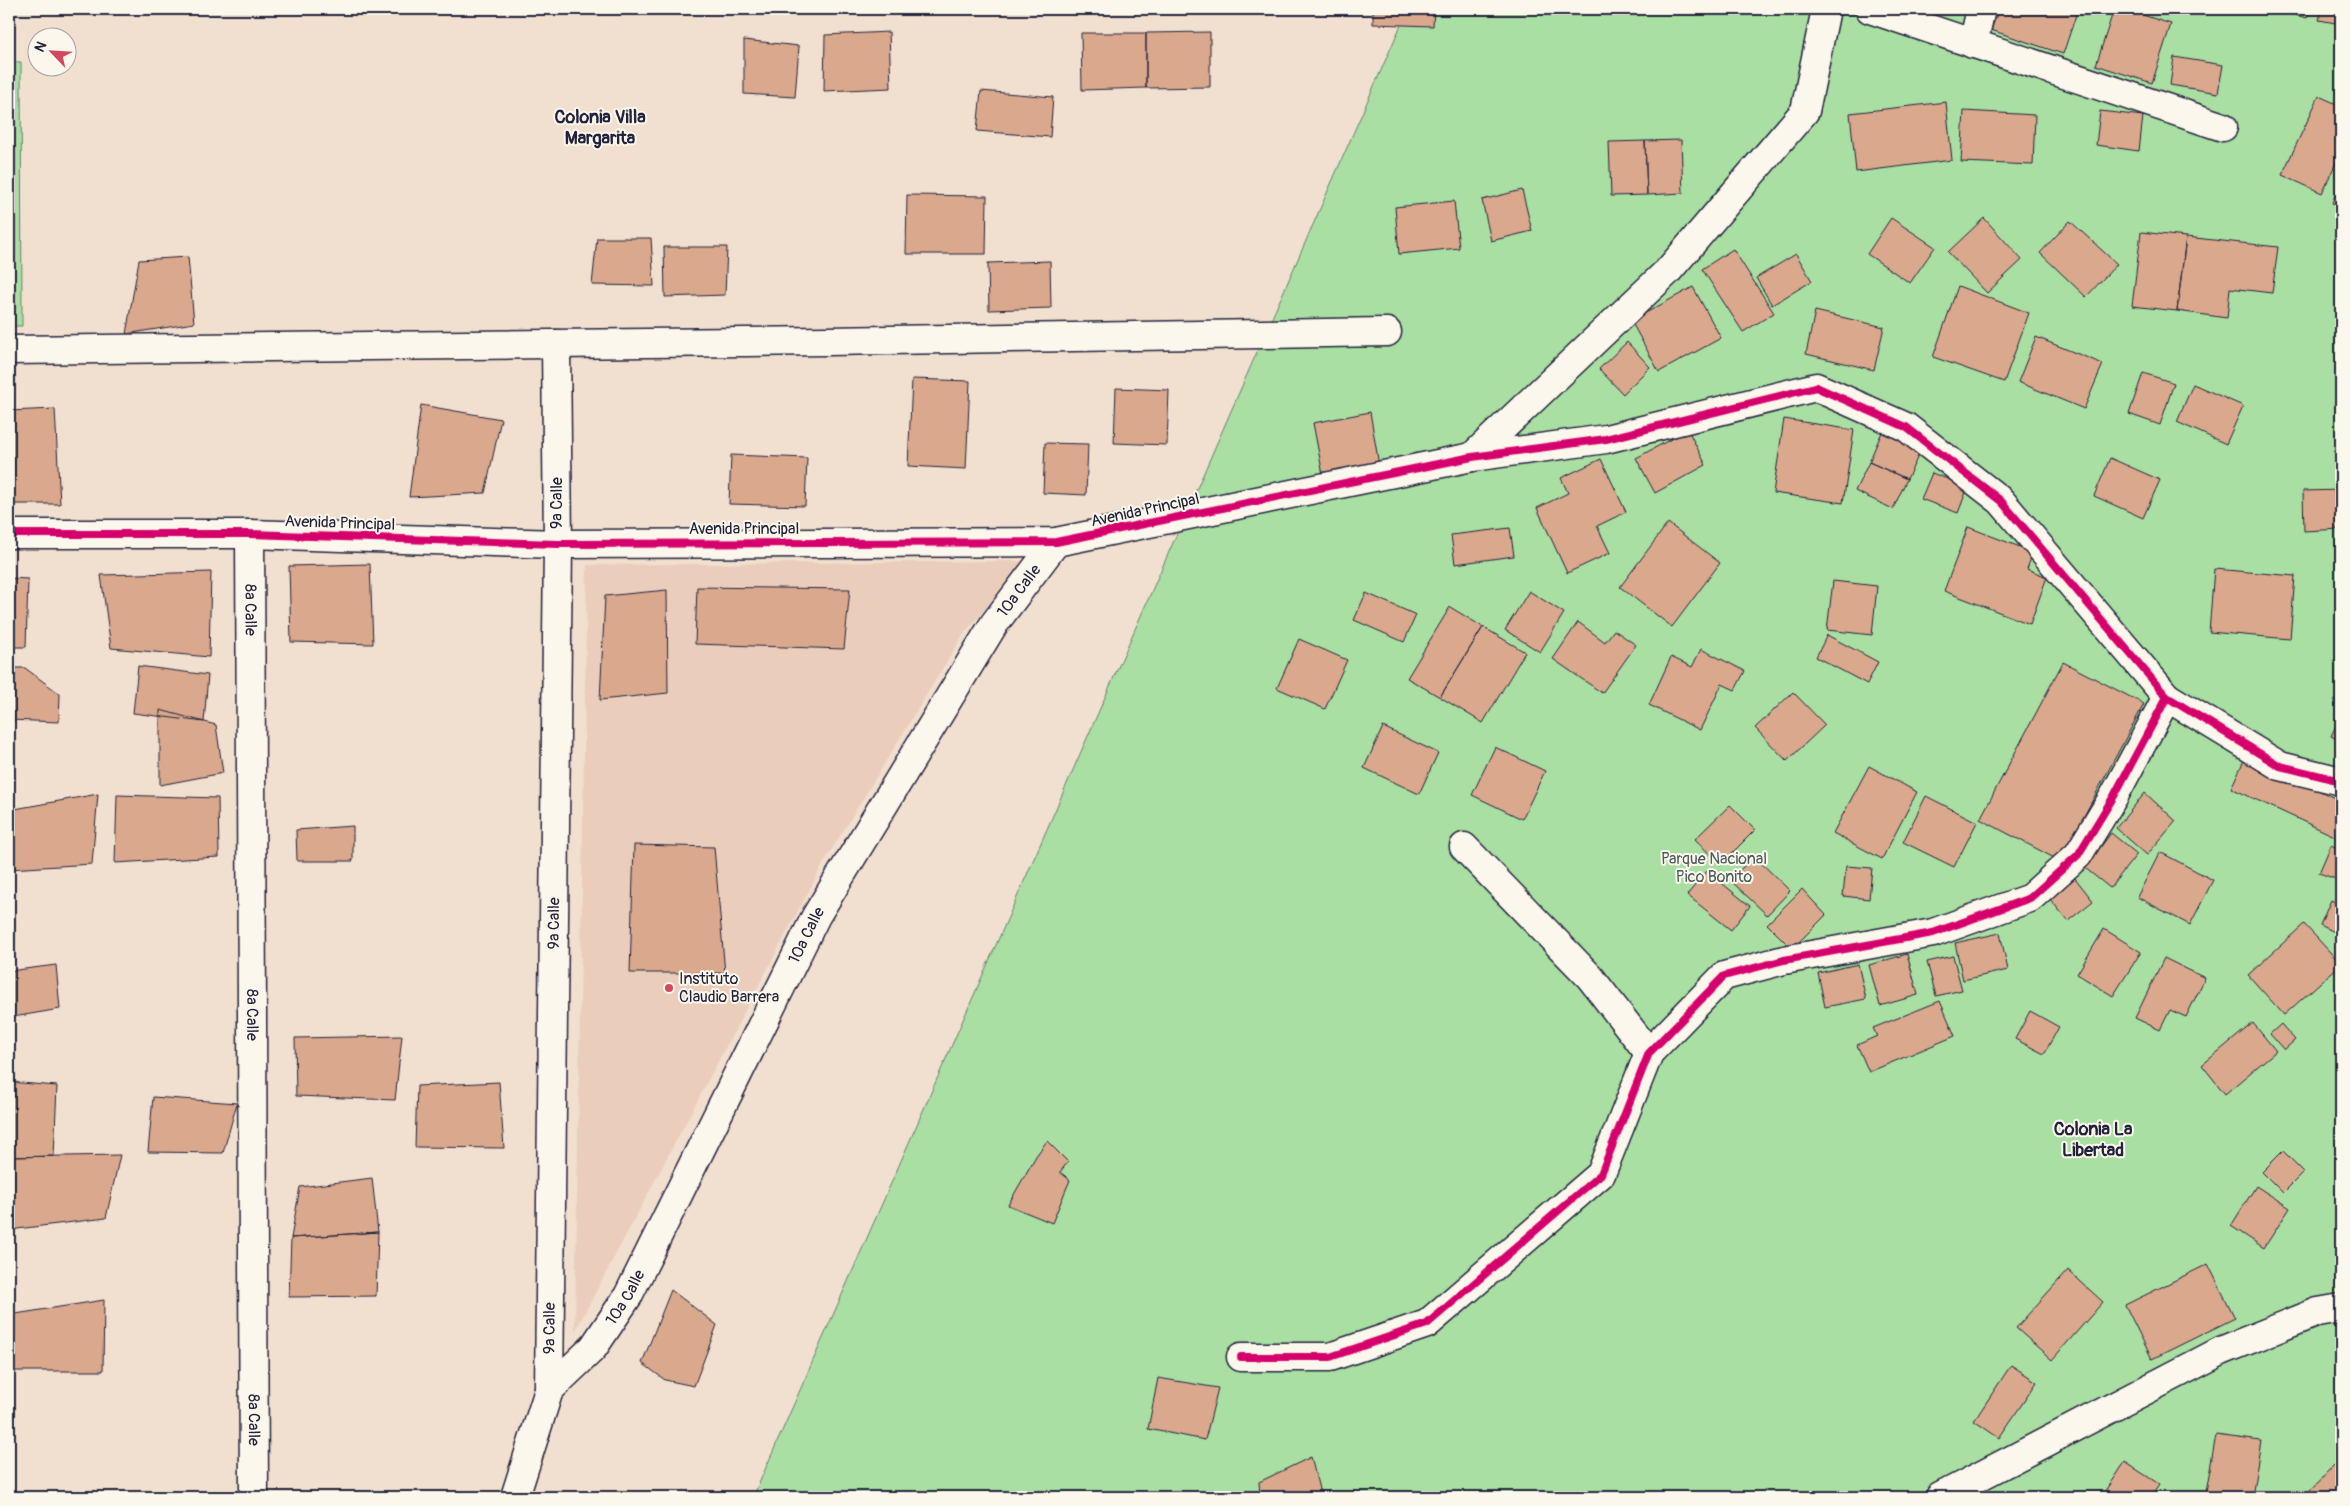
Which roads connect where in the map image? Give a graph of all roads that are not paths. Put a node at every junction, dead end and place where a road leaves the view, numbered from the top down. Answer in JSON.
{"nodes":[{"id":1,"x":1826,"y":9,"type":"edge"},
{"id":2,"x":1870,"y":9,"type":"edge"},
{"id":3,"x":1981,"y":9,"type":"edge"},
{"id":4,"x":1973,"y":44,"type":"junction"},
{"id":5,"x":2222,"y":127,"type":"dead end"},
{"id":6,"x":1387,"y":332,"type":"dead end"},
{"id":7,"x":556,"y":344,"type":"junction"},
{"id":8,"x":9,"y":350,"type":"edge"},
{"id":9,"x":1472,"y":457,"type":"junction"},
{"id":10,"x":9,"y":534,"type":"edge"},
{"id":11,"x":250,"y":534,"type":"junction"},
{"id":12,"x":1056,"y":542,"type":"junction"},
{"id":13,"x":558,"y":544,"type":"junction"},
{"id":14,"x":2168,"y":697,"type":"junction"},
{"id":15,"x":2341,"y":781,"type":"edge"},
{"id":16,"x":1464,"y":847,"type":"dead end"},
{"id":17,"x":1649,"y":1053,"type":"junction"},
{"id":18,"x":2341,"y":1308,"type":"edge"},
{"id":19,"x":1242,"y":1357,"type":"dead end"},
{"id":20,"x":549,"y":1390,"type":"junction"},
{"id":21,"x":240,"y":1497,"type":"edge"},
{"id":22,"x":254,"y":1497,"type":"edge"},
{"id":23,"x":264,"y":1497,"type":"edge"},
{"id":24,"x":515,"y":1497,"type":"edge"},
{"id":25,"x":1940,"y":1497,"type":"edge"}],
"edges":[{"from":1,"to":9,"type":"street"},
{"from":2,"to":4,"type":"street"},
{"from":3,"to":4,"type":"street"},
{"from":4,"to":5,"type":"street"},
{"from":6,"to":7,"type":"street"},
{"from":7,"to":8,"type":"street"},
{"from":7,"to":13,"type":"street","name":"9a Calle"},
{"from":9,"to":12,"type":"street","name":"Avenida Principal"},
{"from":9,"to":14,"type":"street","name":"Avenida Principal"},
{"from":10,"to":11,"type":"street","name":"Avenida Principal"},
{"from":11,"to":13,"type":"street","name":"Avenida Principal"},
{"from":11,"to":22,"type":"street","name":"8a Calle"},
{"from":12,"to":13,"type":"street","name":"Avenida Principal"},
{"from":12,"to":20,"type":"street","name":"10a Calle"},
{"from":13,"to":20,"type":"street","name":"9a Calle"},
{"from":14,"to":15,"type":"street","name":"Avenida Principal"},
{"from":14,"to":17,"type":"street"},
{"from":16,"to":17,"type":"street"},
{"from":17,"to":19,"type":"street"},
{"from":18,"to":25,"type":"street"},
{"from":20,"to":24,"type":"street","name":"9a Calle"},
{"from":21,"to":22,"type":"street"},
{"from":22,"to":23,"type":"street"}]}
